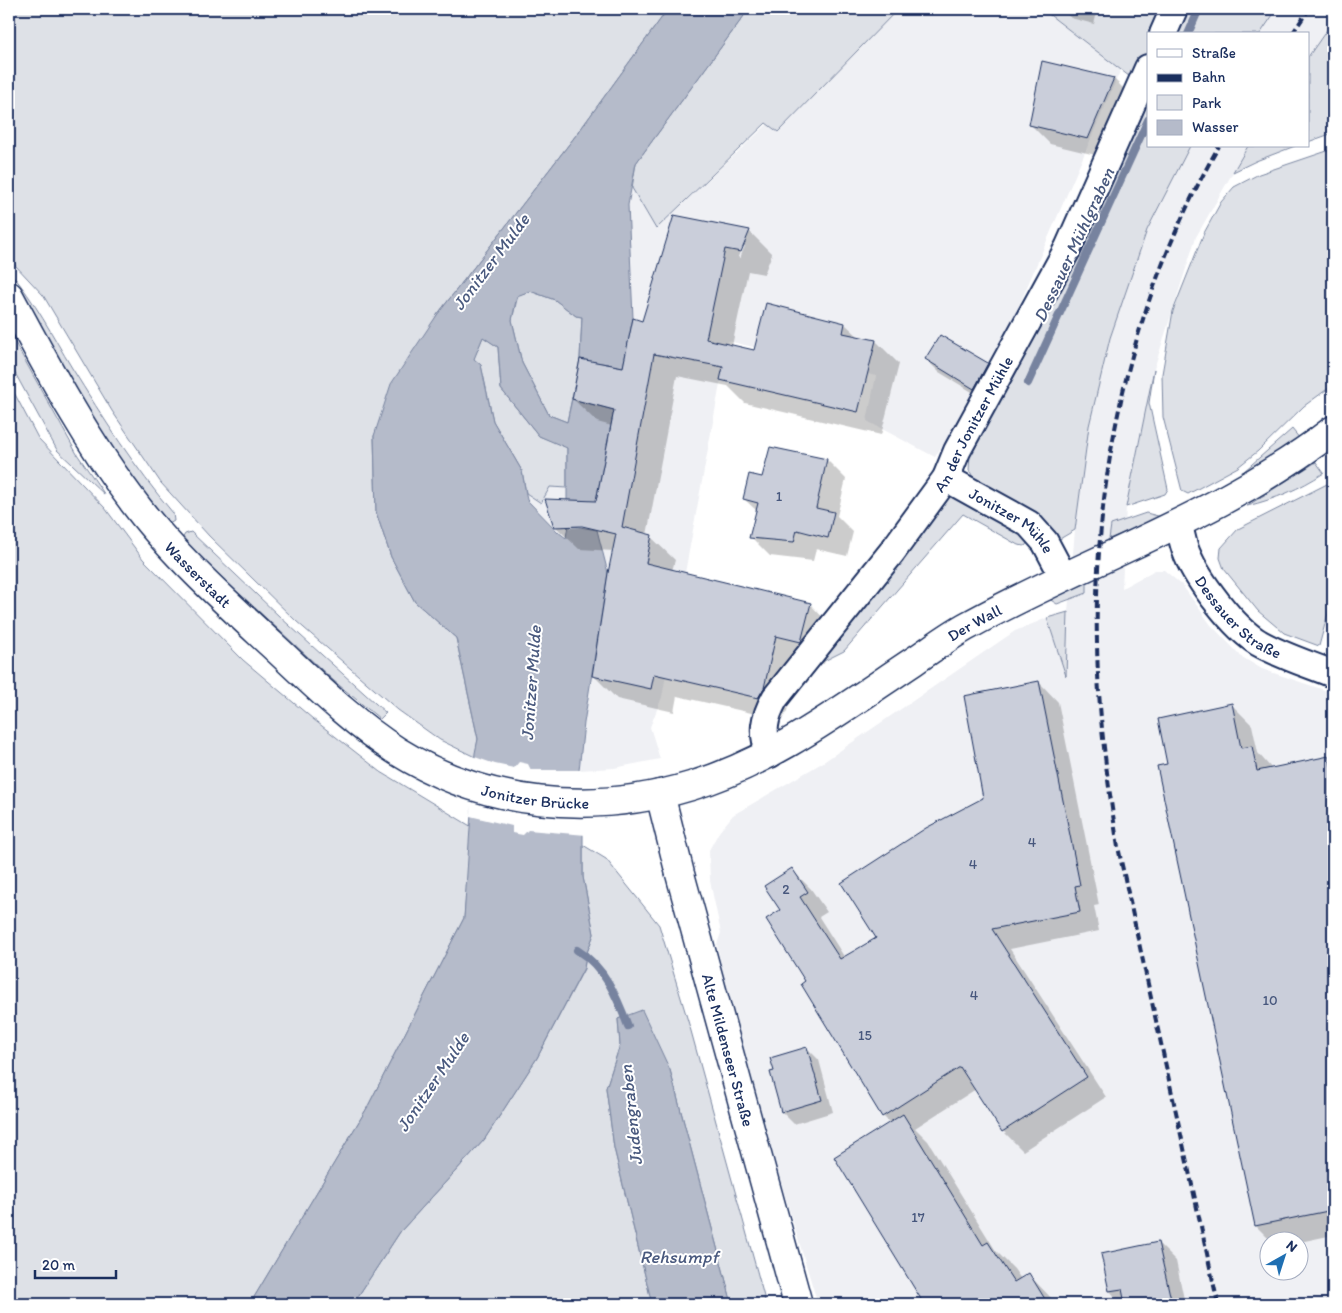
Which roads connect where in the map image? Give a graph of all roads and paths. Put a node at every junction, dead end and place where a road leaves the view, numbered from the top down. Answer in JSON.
{"nodes":[{"id":1,"x":1174,"y":9,"type":"edge"},
{"id":2,"x":1164,"y":32,"type":"edge"},
{"id":3,"x":1147,"y":70,"type":"edge"},
{"id":4,"x":9,"y":296,"type":"edge"},
{"id":5,"x":1333,"y":430,"type":"edge"},
{"id":6,"x":946,"y":478,"type":"junction"},
{"id":7,"x":1179,"y":524,"type":"junction"},
{"id":8,"x":1063,"y":576,"type":"junction"},
{"id":9,"x":1333,"y":674,"type":"edge"},
{"id":10,"x":770,"y":754,"type":"junction"},
{"id":11,"x":460,"y":782,"type":"joint"},
{"id":12,"x":660,"y":794,"type":"junction"},
{"id":13,"x":613,"y":802,"type":"joint"},
{"id":14,"x":798,"y":1304,"type":"edge"}],
"edges":[{"from":1,"to":2,"type":"street"},
{"from":3,"to":6,"type":"street","name":"An der Jonitzer Mühle"},
{"from":4,"to":11,"type":"main road","name":"Wasserstadt"},
{"from":5,"to":7,"type":"main road","name":"Der Wall"},
{"from":6,"to":8,"type":"street","name":"Jonitzer Mühle"},
{"from":6,"to":10,"type":"street","name":"An der Jonitzer Mühle"},
{"from":7,"to":8,"type":"main road","name":"Der Wall"},
{"from":7,"to":9,"type":"street","name":"Dessauer Straße"},
{"from":8,"to":10,"type":"main road","name":"Der Wall"},
{"from":10,"to":12,"type":"main road","name":"Der Wall"},
{"from":11,"to":13,"type":"main road","name":"Jonitzer Brücke"},
{"from":12,"to":13,"type":"main road","name":"Der Wall"},
{"from":12,"to":14,"type":"main road","name":"Alte Mildenseer Straße"}]}
